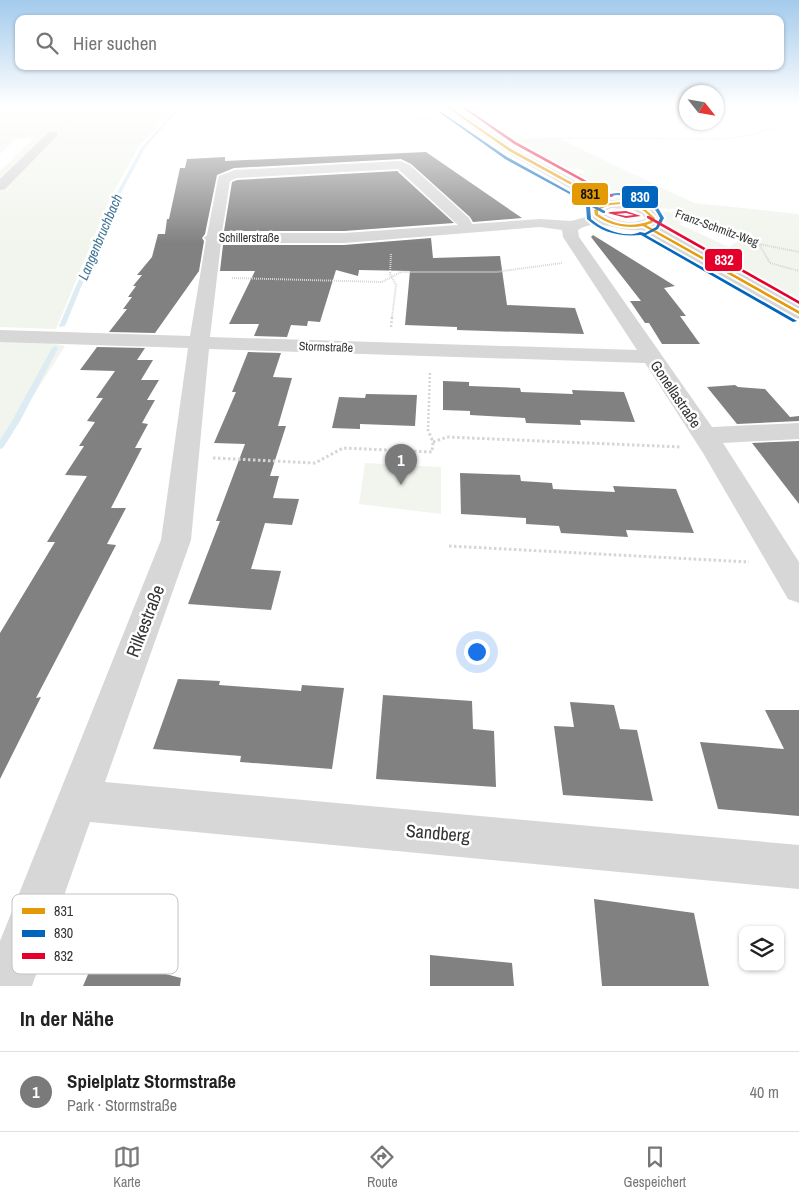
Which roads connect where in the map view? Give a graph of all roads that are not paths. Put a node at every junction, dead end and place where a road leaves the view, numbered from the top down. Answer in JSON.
{"nodes":[{"id":1,"x":36,"y":151,"type":"edge"},
{"id":2,"x":512,"y":151,"type":"edge"},
{"id":3,"x":0,"y":186,"type":"edge"},
{"id":4,"x":604,"y":211,"type":"junction"},
{"id":5,"x":644,"y":224,"type":"junction"},
{"id":6,"x":573,"y":226,"type":"junction"},
{"id":7,"x":467,"y":229,"type":"junction"},
{"id":8,"x":212,"y":238,"type":"junction"},
{"id":9,"x":799,"y":313,"type":"edge"},
{"id":10,"x":0,"y":336,"type":"edge"},
{"id":11,"x":200,"y":342,"type":"junction"},
{"id":12,"x":652,"y":357,"type":"junction"},
{"id":13,"x":799,"y":431,"type":"edge"},
{"id":14,"x":709,"y":442,"type":"junction"},
{"id":15,"x":799,"y":589,"type":"edge"},
{"id":16,"x":77,"y":800,"type":"junction"},
{"id":17,"x":799,"y":867,"type":"edge"},
{"id":18,"x":42,"y":894,"type":"edge"},
{"id":19,"x":12,"y":973,"type":"edge"},
{"id":20,"x":7,"y":986,"type":"edge"}],
"edges":[{"from":1,"to":3,"type":"street"},
{"from":2,"to":4,"type":"street"},
{"from":4,"to":5,"type":"street"},
{"from":4,"to":5,"type":"street"},
{"from":4,"to":6,"type":"street"},
{"from":5,"to":9,"type":"street"},
{"from":6,"to":7,"type":"street","name":"Schillerstraße"},
{"from":6,"to":12,"type":"street","name":"Gonellastraße"},
{"from":7,"to":8,"type":"street","name":"Schillerstraße"},
{"from":7,"to":8,"type":"street","name":"Schillerstraße"},
{"from":8,"to":11,"type":"street","name":"Rilkestraße"},
{"from":10,"to":11,"type":"street","name":"Stormstraße"},
{"from":11,"to":12,"type":"street","name":"Stormstraße"},
{"from":11,"to":16,"type":"street","name":"Rilkestraße"},
{"from":12,"to":14,"type":"street","name":"Gonellastraße"},
{"from":13,"to":14,"type":"street"},
{"from":14,"to":15,"type":"street","name":"Gonellastraße"},
{"from":16,"to":17,"type":"street","name":"Sandberg"},
{"from":16,"to":18,"type":"street","name":"Rilkestraße"},
{"from":19,"to":20,"type":"street","name":"Rilkestraße"}]}
